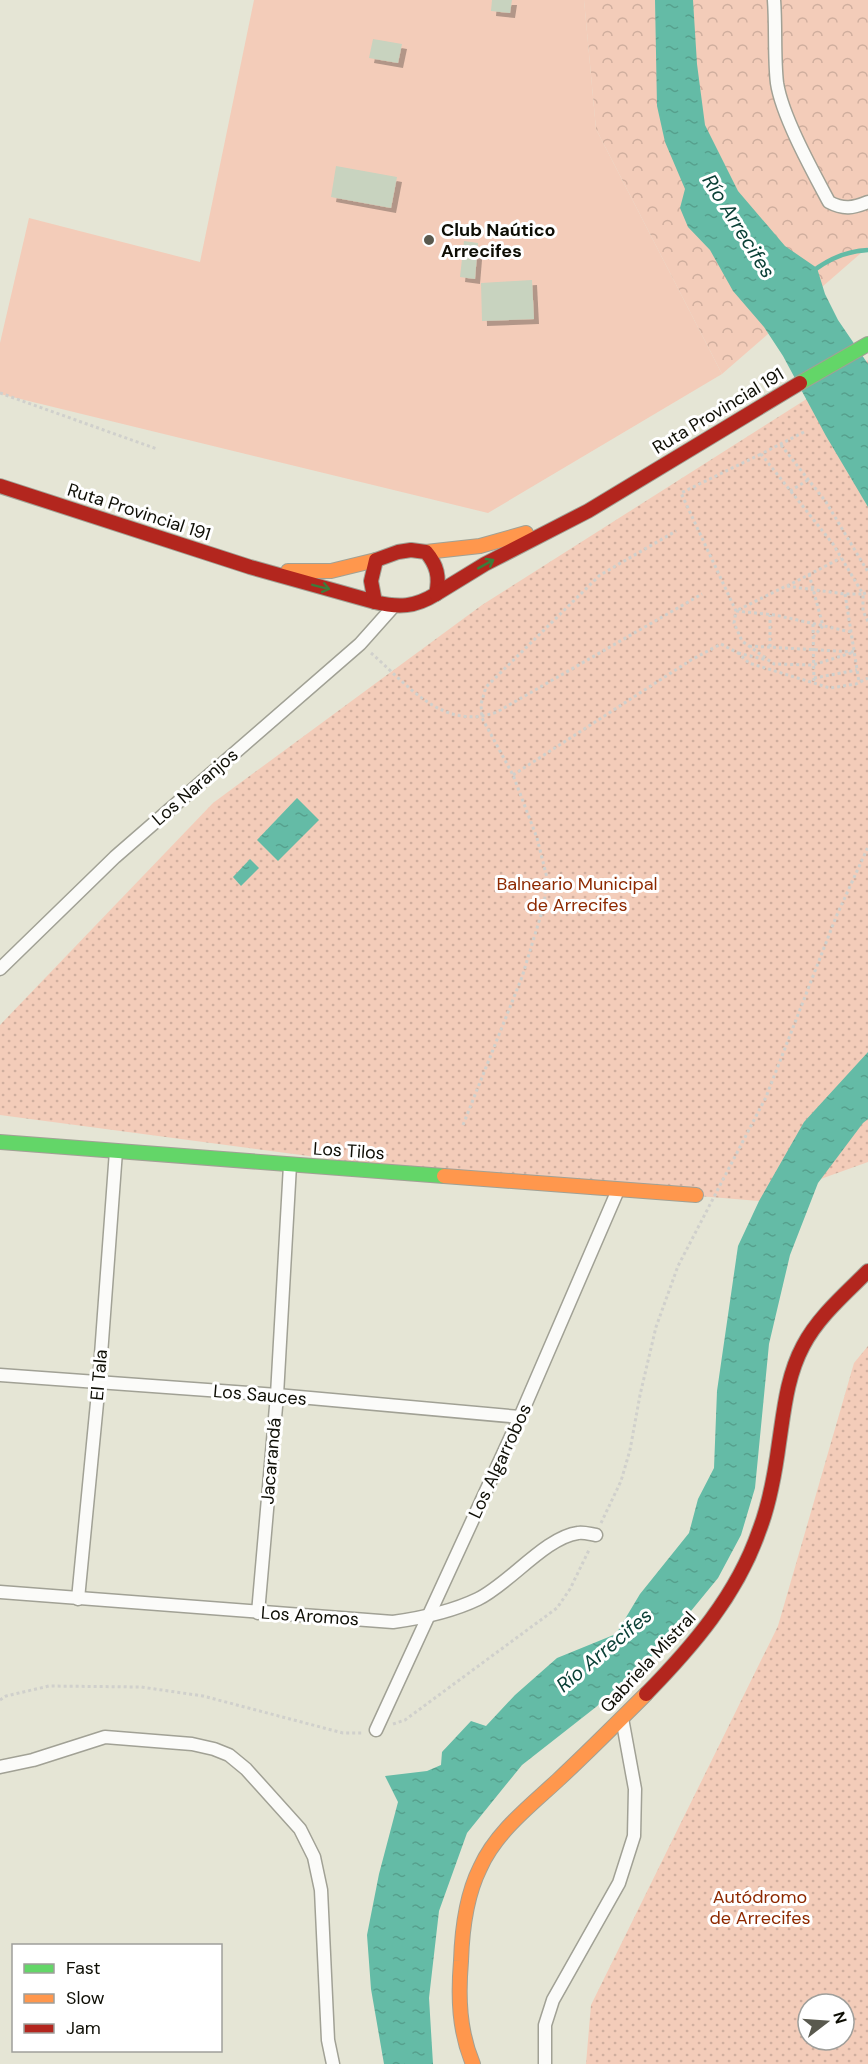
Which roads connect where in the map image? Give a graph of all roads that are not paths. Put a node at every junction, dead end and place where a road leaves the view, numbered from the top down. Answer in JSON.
{"nodes":[{"id":1,"x":774,"y":0,"type":"edge"},
{"id":2,"x":868,"y":202,"type":"edge"},
{"id":3,"x":868,"y":344,"type":"edge"},
{"id":4,"x":0,"y":486,"type":"edge"},
{"id":5,"x":588,"y":511,"type":"junction"},
{"id":6,"x":426,"y":552,"type":"junction"},
{"id":7,"x":376,"y":560,"type":"junction"},
{"id":8,"x":267,"y":572,"type":"junction"},
{"id":9,"x":436,"y":594,"type":"junction"},
{"id":10,"x":375,"y":602,"type":"junction"},
{"id":11,"x":393,"y":607,"type":"junction"},
{"id":12,"x":0,"y":969,"type":"edge"},
{"id":13,"x":0,"y":1142,"type":"edge"},
{"id":14,"x":116,"y":1150,"type":"junction"},
{"id":15,"x":290,"y":1165,"type":"junction"},
{"id":16,"x":618,"y":1190,"type":"junction"},
{"id":17,"x":696,"y":1195,"type":"dead end"},
{"id":18,"x":868,"y":1271,"type":"edge"},
{"id":19,"x":0,"y":1375,"type":"edge"},
{"id":20,"x":99,"y":1382,"type":"junction"},
{"id":21,"x":277,"y":1395,"type":"junction"},
{"id":22,"x":520,"y":1418,"type":"junction"},
{"id":23,"x":596,"y":1535,"type":"dead end"},
{"id":24,"x":0,"y":1592,"type":"edge"},
{"id":25,"x":78,"y":1599,"type":"junction"},
{"id":26,"x":258,"y":1613,"type":"junction"},
{"id":27,"x":427,"y":1617,"type":"junction"},
{"id":28,"x":622,"y":1718,"type":"junction"},
{"id":29,"x":376,"y":1730,"type":"dead end"},
{"id":30,"x":0,"y":1767,"type":"edge"},
{"id":31,"x":333,"y":2064,"type":"edge"},
{"id":32,"x":473,"y":2064,"type":"edge"},
{"id":33,"x":545,"y":2064,"type":"edge"}],
"edges":[{"from":1,"to":2,"type":"street"},
{"from":3,"to":5,"type":"street","name":"Ruta Provincial 191"},
{"from":4,"to":8,"type":"street","name":"Ruta Provincial 191"},
{"from":5,"to":6,"type":"street","name":"Ruta Provincial 191"},
{"from":9,"to":5,"type":"street","name":"Ruta Provincial 191","one_way":true},
{"from":6,"to":7,"type":"street"},
{"from":6,"to":9,"type":"street"},
{"from":7,"to":8,"type":"street","name":"Ruta Provincial 191"},
{"from":7,"to":10,"type":"street"},
{"from":8,"to":10,"type":"street","name":"Ruta Provincial 191","one_way":true},
{"from":9,"to":11,"type":"street"},
{"from":10,"to":11,"type":"street"},
{"from":11,"to":12,"type":"street","name":"Los Naranjos"},
{"from":13,"to":14,"type":"street","name":"Los Tilos"},
{"from":14,"to":15,"type":"street","name":"Los Tilos"},
{"from":14,"to":20,"type":"street","name":"El Tala"},
{"from":15,"to":16,"type":"street","name":"Los Tilos"},
{"from":15,"to":21,"type":"street","name":"Jacarandá"},
{"from":16,"to":17,"type":"street","name":"Los Tilos"},
{"from":16,"to":22,"type":"street","name":"Los Algarrobos"},
{"from":18,"to":28,"type":"street","name":"Gabriela Mistral"},
{"from":19,"to":20,"type":"street","name":"Los Sauces"},
{"from":20,"to":21,"type":"street","name":"Los Sauces"},
{"from":20,"to":25,"type":"street","name":"El Tala"},
{"from":21,"to":22,"type":"street","name":"Los Sauces"},
{"from":21,"to":26,"type":"street","name":"Jacarandá"},
{"from":22,"to":27,"type":"street","name":"Los Algarrobos"},
{"from":23,"to":27,"type":"street","name":"Los Aromos"},
{"from":24,"to":25,"type":"street","name":"Los Aromos"},
{"from":25,"to":26,"type":"street","name":"Los Aromos"},
{"from":26,"to":27,"type":"street","name":"Los Aromos"},
{"from":27,"to":29,"type":"street","name":"Los Algarrobos"},
{"from":28,"to":32,"type":"street","name":"Gabriela Mistral"},
{"from":28,"to":33,"type":"street"},
{"from":30,"to":31,"type":"street"}]}
